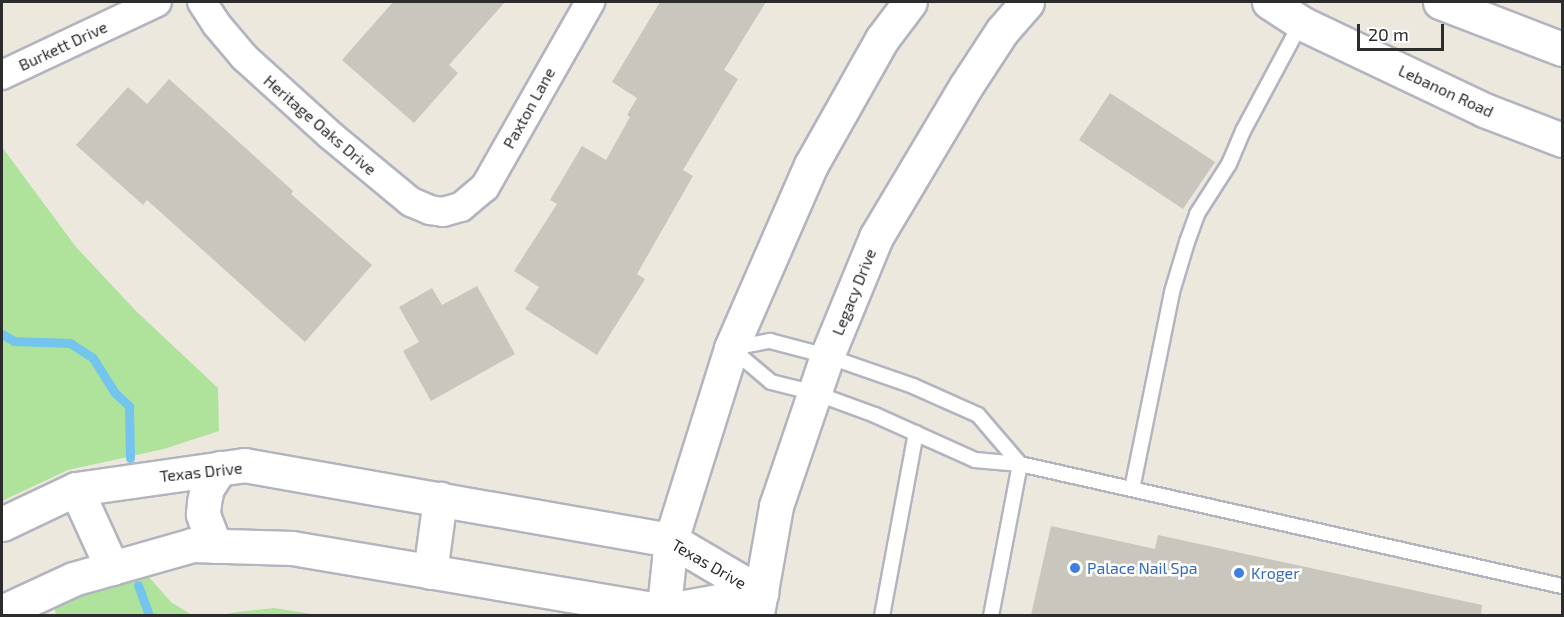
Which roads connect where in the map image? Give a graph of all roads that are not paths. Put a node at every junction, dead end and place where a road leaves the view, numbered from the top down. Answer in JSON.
{"nodes":[{"id":1,"x":158,"y":2,"type":"edge"},
{"id":2,"x":202,"y":2,"type":"edge"},
{"id":3,"x":590,"y":2,"type":"edge"},
{"id":4,"x":910,"y":2,"type":"edge"},
{"id":5,"x":1027,"y":2,"type":"edge"},
{"id":6,"x":1269,"y":2,"type":"edge"},
{"id":7,"x":1440,"y":2,"type":"edge"},
{"id":8,"x":1301,"y":23,"type":"junction"},
{"id":9,"x":1563,"y":49,"type":"edge"},
{"id":10,"x":2,"y":75,"type":"edge"},
{"id":11,"x":1563,"y":140,"type":"edge"},
{"id":12,"x":461,"y":207,"type":"joint"},
{"id":13,"x":731,"y":348,"type":"junction"},
{"id":14,"x":827,"y":356,"type":"junction"},
{"id":15,"x":815,"y":393,"type":"junction"},
{"id":16,"x":916,"y":433,"type":"junction"},
{"id":17,"x":1020,"y":464,"type":"junction"},
{"id":18,"x":220,"y":468,"type":"junction"},
{"id":19,"x":76,"y":489,"type":"junction"},
{"id":20,"x":1132,"y":489,"type":"junction"},
{"id":21,"x":440,"y":499,"type":"junction"},
{"id":22,"x":2,"y":524,"type":"edge"},
{"id":23,"x":671,"y":540,"type":"junction"},
{"id":24,"x":215,"y":546,"type":"junction"},
{"id":25,"x":112,"y":568,"type":"junction"},
{"id":26,"x":430,"y":572,"type":"junction"},
{"id":27,"x":1563,"y":586,"type":"edge"},
{"id":28,"x":759,"y":604,"type":"edge"},
{"id":29,"x":2,"y":612,"type":"edge"},
{"id":30,"x":663,"y":613,"type":"edge"},
{"id":31,"x":882,"y":615,"type":"edge"},
{"id":32,"x":991,"y":615,"type":"edge"}],
"edges":[{"from":1,"to":10,"type":"street","name":"Burkett Drive"},
{"from":2,"to":12,"type":"street","name":"Heritage Oaks Drive"},
{"from":3,"to":12,"type":"street","name":"Paxton Lane"},
{"from":4,"to":13,"type":"street"},
{"from":5,"to":14,"type":"street","name":"Legacy Drive"},
{"from":6,"to":8,"type":"street","name":"Lebanon Road"},
{"from":7,"to":9,"type":"street"},
{"from":8,"to":11,"type":"street","name":"Lebanon Road"},
{"from":8,"to":20,"type":"lane"},
{"from":13,"to":14,"type":"lane"},
{"from":13,"to":15,"type":"lane"},
{"from":13,"to":23,"type":"street"},
{"from":14,"to":15,"type":"street","name":"Legacy Drive"},
{"from":14,"to":17,"type":"lane"},
{"from":15,"to":16,"type":"lane"},
{"from":15,"to":28,"type":"street","name":"Legacy Drive"},
{"from":16,"to":17,"type":"lane"},
{"from":16,"to":31,"type":"lane"},
{"from":17,"to":20,"type":"lane"},
{"from":17,"to":32,"type":"lane"},
{"from":18,"to":19,"type":"street","name":"Texas Drive"},
{"from":18,"to":21,"type":"street","name":"Texas Drive"},
{"from":18,"to":24,"type":"street"},
{"from":19,"to":22,"type":"street","name":"Texas Drive"},
{"from":19,"to":25,"type":"street"},
{"from":20,"to":27,"type":"lane"},
{"from":21,"to":23,"type":"street","name":"Texas Drive"},
{"from":21,"to":26,"type":"street"},
{"from":23,"to":28,"type":"street","name":"Texas Drive"},
{"from":23,"to":30,"type":"street"},
{"from":24,"to":25,"type":"street","name":"Texas Drive"},
{"from":24,"to":26,"type":"street","name":"Texas Drive"},
{"from":25,"to":29,"type":"street","name":"Texas Drive"},
{"from":26,"to":30,"type":"street","name":"Texas Drive"},
{"from":28,"to":30,"type":"street","name":"Texas Drive"}]}
